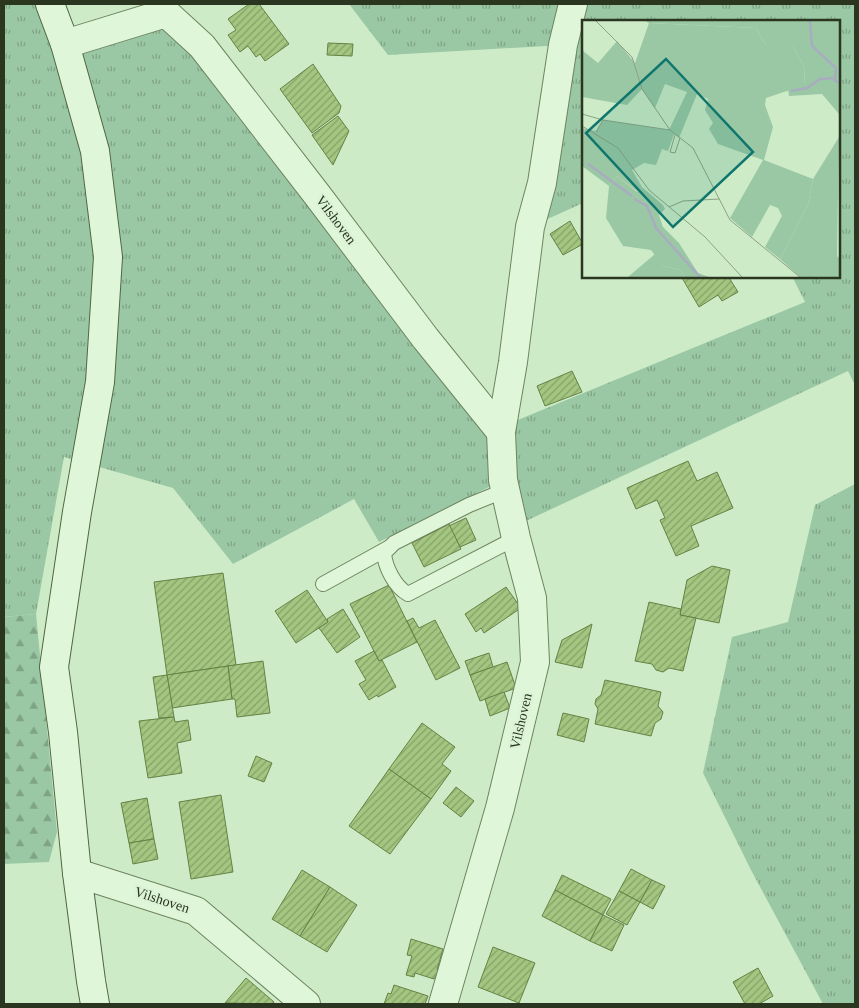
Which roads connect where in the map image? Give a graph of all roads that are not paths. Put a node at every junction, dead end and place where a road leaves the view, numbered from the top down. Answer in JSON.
{"nodes":[{"id":1,"x":50,"y":4,"type":"edge"},
{"id":2,"x":573,"y":4,"type":"edge"},
{"id":3,"x":164,"y":8,"type":"edge"},
{"id":4,"x":65,"y":44,"type":"junction"},
{"id":5,"x":502,"y":432,"type":"junction"},
{"id":6,"x":506,"y":490,"type":"junction"},
{"id":7,"x":516,"y":538,"type":"junction"},
{"id":8,"x":390,"y":547,"type":"junction"},
{"id":9,"x":323,"y":584,"type":"dead end"},
{"id":10,"x":77,"y":873,"type":"junction"},
{"id":11,"x":96,"y":1004,"type":"edge"},
{"id":12,"x":306,"y":1004,"type":"edge"},
{"id":13,"x":443,"y":1004,"type":"edge"}],
"edges":[{"from":1,"to":4,"type":"street"},
{"from":2,"to":5,"type":"street","name":"Vilshoven"},
{"from":3,"to":4,"type":"street","name":"Vilshoven"},
{"from":3,"to":5,"type":"street","name":"Vilshoven"},
{"from":4,"to":10,"type":"street"},
{"from":5,"to":6,"type":"street","name":"Vilshoven"},
{"from":6,"to":7,"type":"street","name":"Vilshoven"},
{"from":6,"to":8,"type":"lane"},
{"from":7,"to":8,"type":"lane"},
{"from":7,"to":13,"type":"street","name":"Vilshoven"},
{"from":8,"to":9,"type":"lane"},
{"from":10,"to":11,"type":"street"},
{"from":10,"to":12,"type":"street","name":"Vilshoven"}]}
